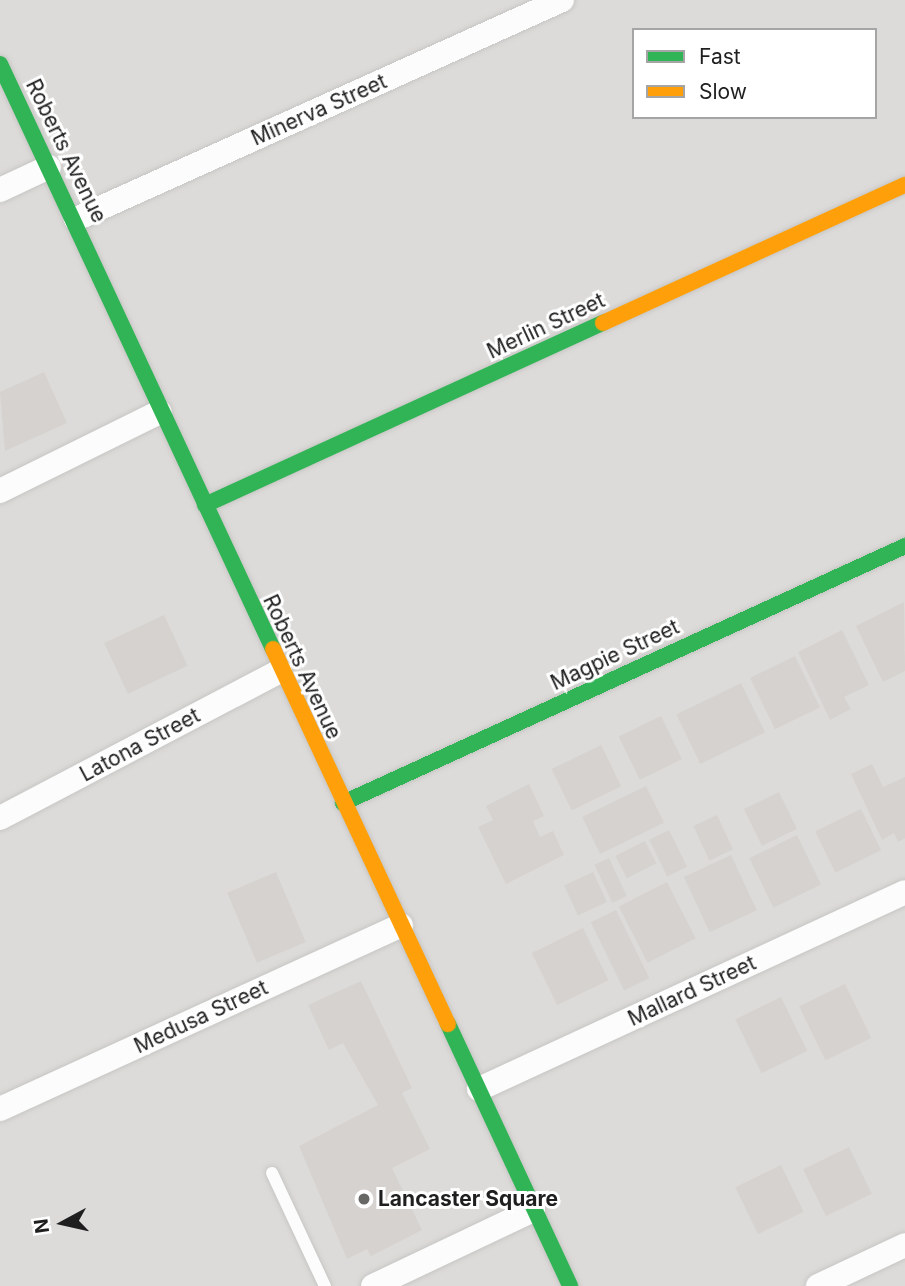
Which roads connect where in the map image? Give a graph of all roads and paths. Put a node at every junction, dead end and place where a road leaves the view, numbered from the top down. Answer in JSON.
{"nodes":[{"id":1,"x":562,"y":0,"type":"edge"},
{"id":2,"x":2,"y":65,"type":"edge"},
{"id":3,"x":49,"y":167,"type":"junction"},
{"id":4,"x":905,"y":186,"type":"edge"},
{"id":5,"x":0,"y":190,"type":"edge"},
{"id":6,"x":76,"y":219,"type":"junction"},
{"id":7,"x":160,"y":411,"type":"junction"},
{"id":8,"x":0,"y":491,"type":"edge"},
{"id":9,"x":205,"y":505,"type":"junction"},
{"id":10,"x":905,"y":546,"type":"edge"},
{"id":11,"x":281,"y":671,"type":"junction"},
{"id":12,"x":343,"y":803,"type":"junction"},
{"id":13,"x":0,"y":818,"type":"edge"},
{"id":14,"x":905,"y":892,"type":"edge"},
{"id":15,"x":401,"y":925,"type":"junction"},
{"id":16,"x":479,"y":1089,"type":"junction"},
{"id":17,"x":0,"y":1109,"type":"edge"},
{"id":18,"x":272,"y":1173,"type":"dead end"},
{"id":19,"x":533,"y":1210,"type":"junction"},
{"id":20,"x":905,"y":1245,"type":"edge"},
{"id":21,"x":326,"y":1286,"type":"edge"},
{"id":22,"x":373,"y":1286,"type":"edge"},
{"id":23,"x":570,"y":1286,"type":"edge"},
{"id":24,"x":818,"y":1286,"type":"edge"}],
"edges":[{"from":1,"to":6,"type":"street","name":"Minerva Street"},
{"from":2,"to":3,"type":"street","name":"Roberts Avenue"},
{"from":3,"to":5,"type":"street"},
{"from":3,"to":6,"type":"street","name":"Roberts Avenue"},
{"from":4,"to":9,"type":"street","name":"Merlin Street"},
{"from":6,"to":7,"type":"street","name":"Roberts Avenue"},
{"from":7,"to":8,"type":"street"},
{"from":7,"to":9,"type":"street","name":"Roberts Avenue"},
{"from":9,"to":11,"type":"street","name":"Roberts Avenue"},
{"from":10,"to":12,"type":"street","name":"Magpie Street"},
{"from":11,"to":12,"type":"street","name":"Roberts Avenue"},
{"from":11,"to":13,"type":"street","name":"Latona Street"},
{"from":12,"to":15,"type":"street","name":"Roberts Avenue"},
{"from":14,"to":16,"type":"street","name":"Mallard Street"},
{"from":15,"to":16,"type":"street","name":"Roberts Avenue"},
{"from":15,"to":17,"type":"street","name":"Medusa Street"},
{"from":16,"to":19,"type":"street","name":"Roberts Avenue"},
{"from":18,"to":21,"type":"lane"},
{"from":19,"to":22,"type":"street"},
{"from":19,"to":23,"type":"street","name":"Roberts Avenue"},
{"from":20,"to":24,"type":"street"}]}
